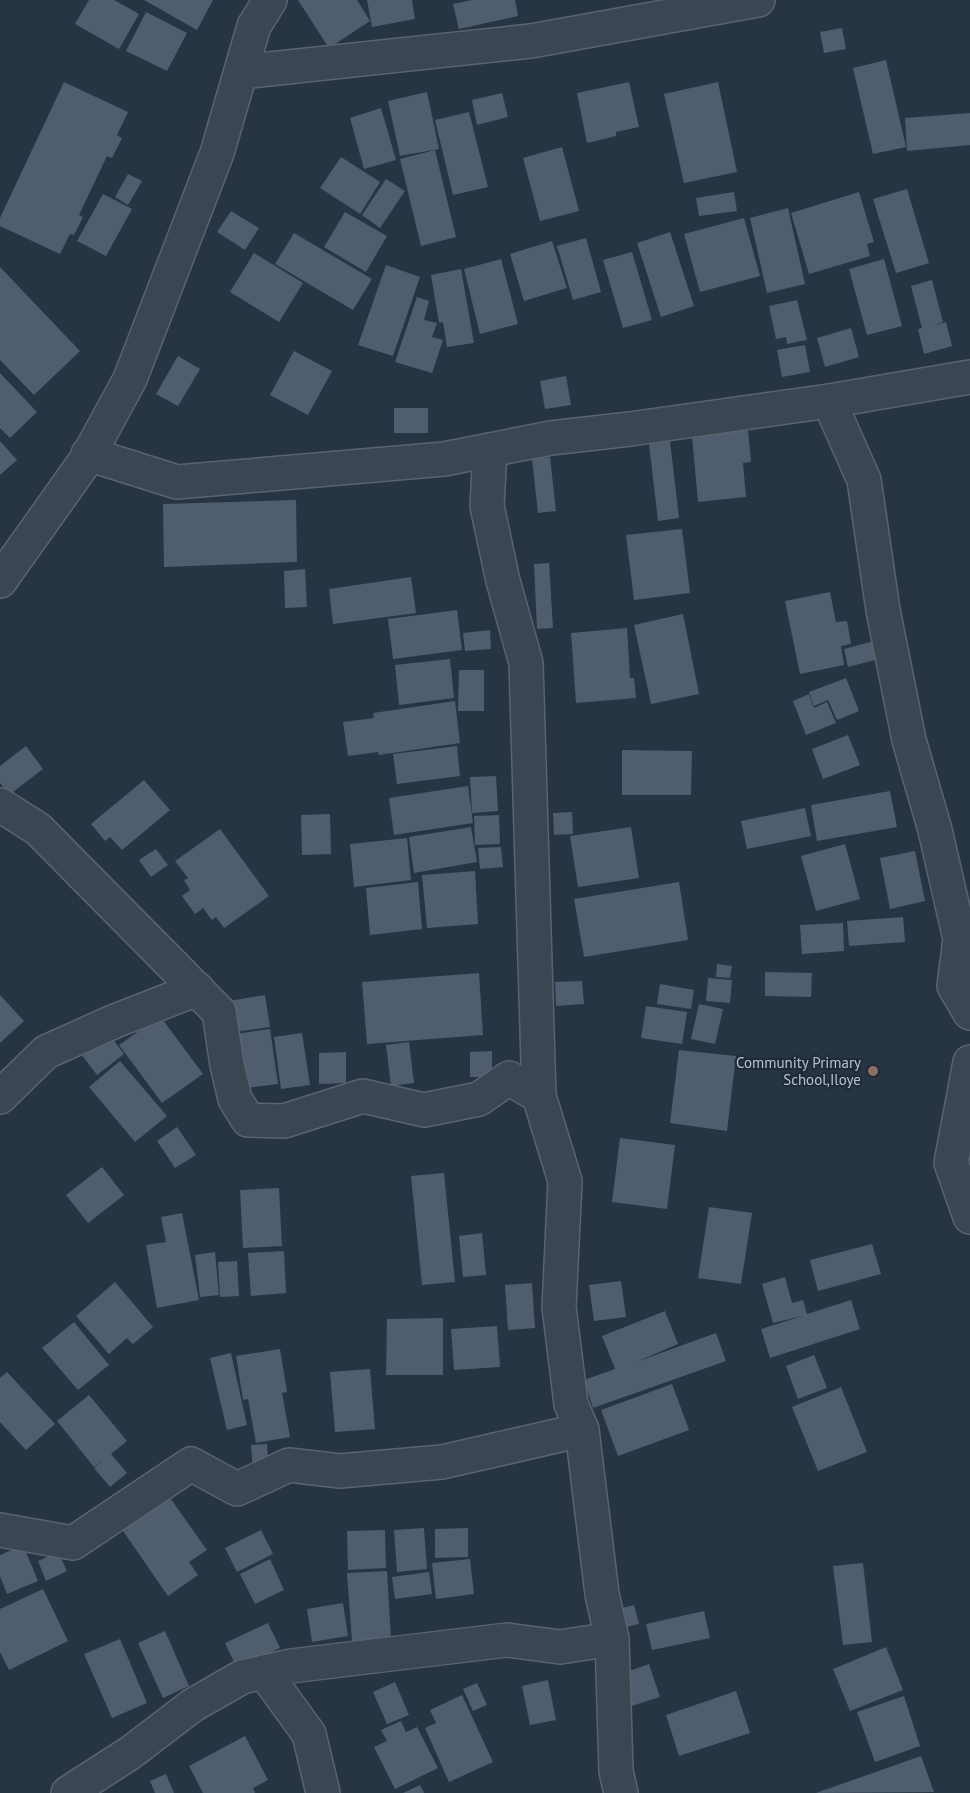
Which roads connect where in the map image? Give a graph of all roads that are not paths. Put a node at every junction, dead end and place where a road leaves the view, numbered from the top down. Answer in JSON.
{"nodes":[{"id":1,"x":270,"y":0,"type":"edge"},
{"id":2,"x":758,"y":0,"type":"edge"},
{"id":3,"x":241,"y":72,"type":"junction"},
{"id":4,"x":970,"y":377,"type":"edge"},
{"id":5,"x":829,"y":401,"type":"junction"},
{"id":6,"x":490,"y":450,"type":"junction"},
{"id":7,"x":88,"y":454,"type":"junction"},
{"id":8,"x":0,"y":581,"type":"edge"},
{"id":9,"x":0,"y":805,"type":"edge"},
{"id":10,"x":197,"y":988,"type":"junction"},
{"id":11,"x":970,"y":1012,"type":"edge"},
{"id":12,"x":970,"y":1062,"type":"edge"},
{"id":13,"x":539,"y":1096,"type":"junction"},
{"id":14,"x":0,"y":1097,"type":"edge"},
{"id":15,"x":970,"y":1217,"type":"edge"},
{"id":16,"x":582,"y":1430,"type":"junction"},
{"id":17,"x":0,"y":1530,"type":"edge"},
{"id":18,"x":612,"y":1639,"type":"junction"},
{"id":19,"x":264,"y":1672,"type":"junction"},
{"id":20,"x":68,"y":1793,"type":"edge"},
{"id":21,"x":323,"y":1793,"type":"edge"},
{"id":22,"x":621,"y":1793,"type":"edge"}],
"edges":[{"from":1,"to":3,"type":"street"},
{"from":2,"to":3,"type":"street"},
{"from":3,"to":7,"type":"street"},
{"from":4,"to":5,"type":"street"},
{"from":5,"to":6,"type":"street"},
{"from":5,"to":11,"type":"street"},
{"from":6,"to":7,"type":"street"},
{"from":6,"to":13,"type":"street"},
{"from":7,"to":8,"type":"street"},
{"from":9,"to":10,"type":"street"},
{"from":10,"to":13,"type":"street"},
{"from":10,"to":14,"type":"street"},
{"from":12,"to":15,"type":"street"},
{"from":13,"to":16,"type":"street"},
{"from":16,"to":17,"type":"street"},
{"from":16,"to":18,"type":"street"},
{"from":18,"to":19,"type":"street"},
{"from":18,"to":22,"type":"street"},
{"from":19,"to":20,"type":"street"},
{"from":19,"to":21,"type":"street"}]}
